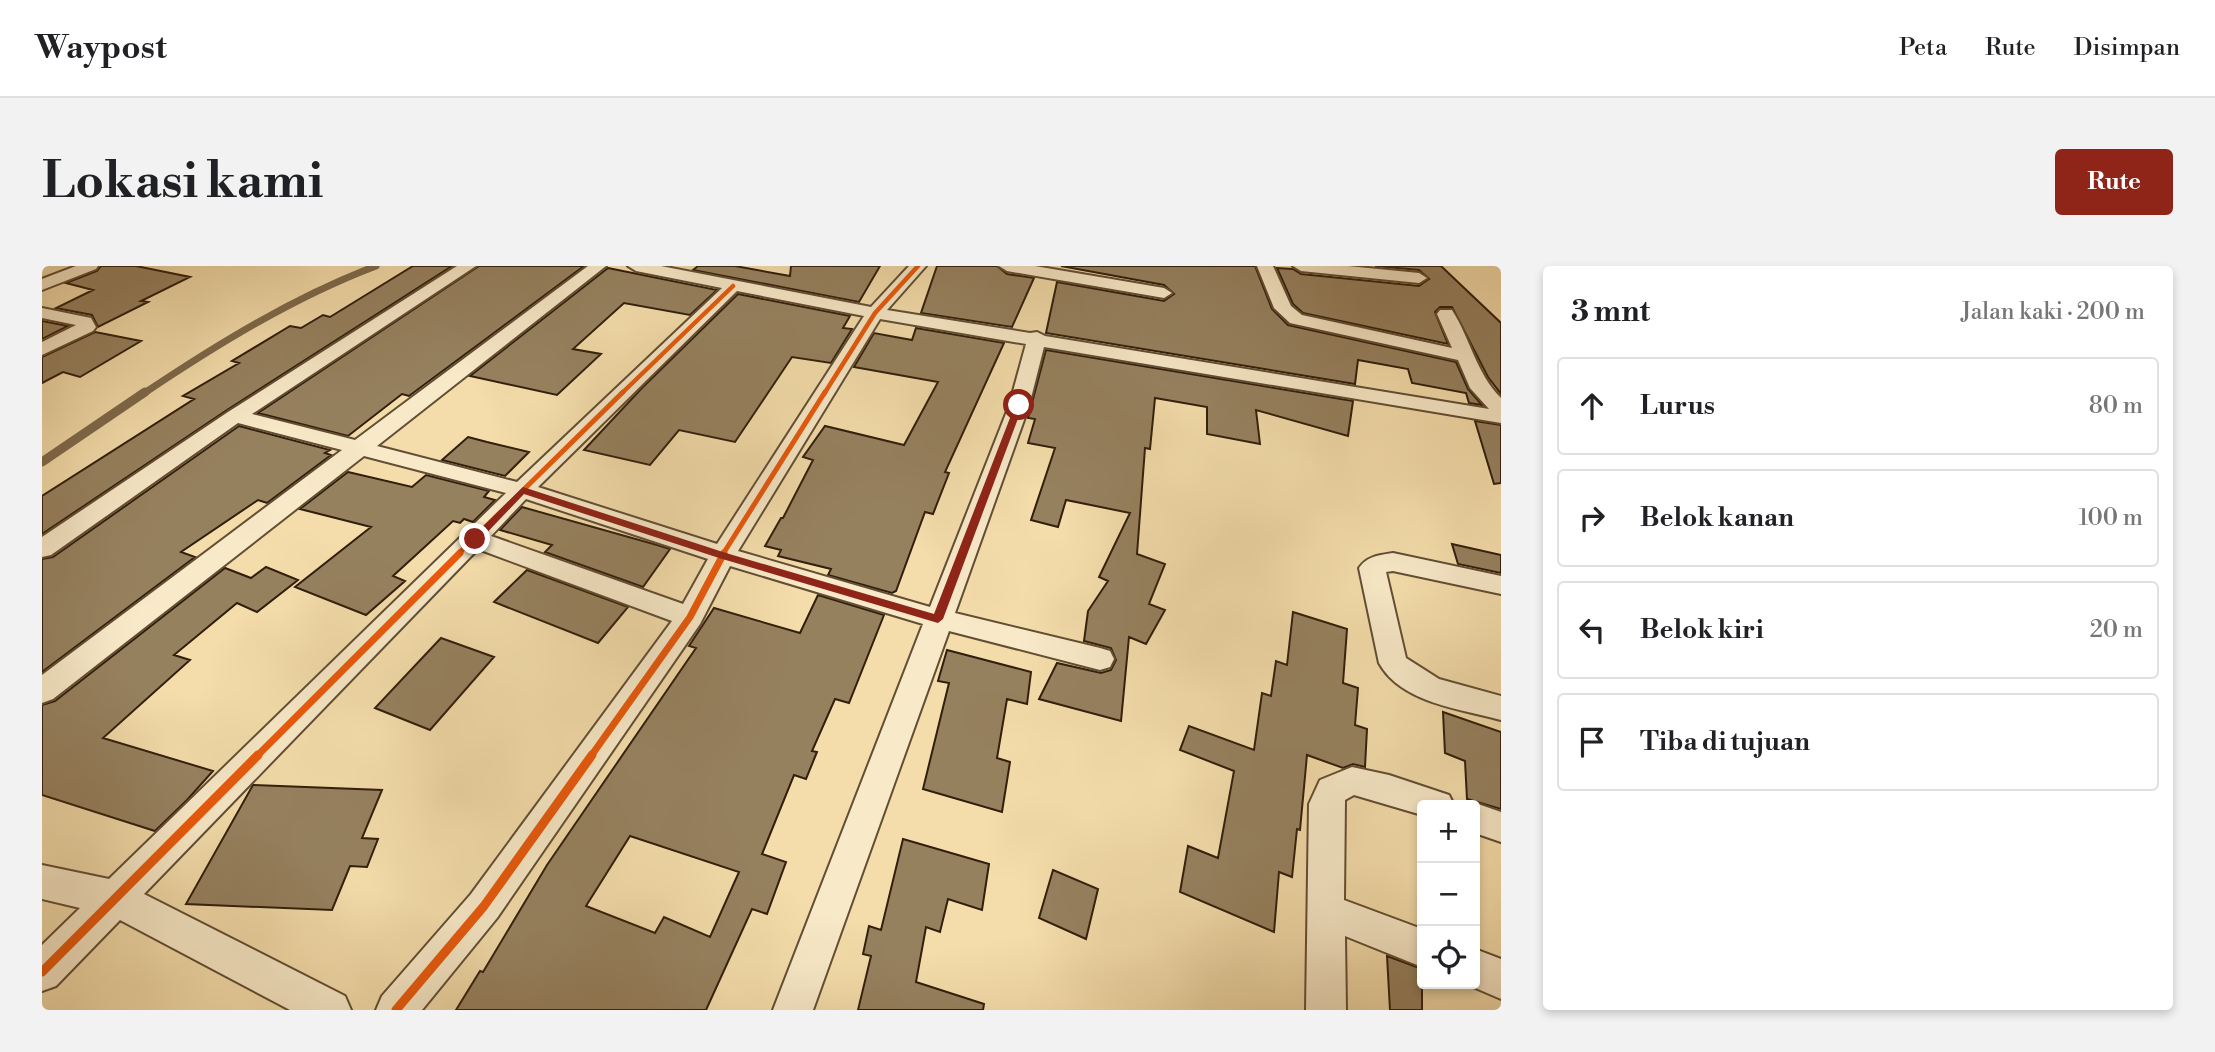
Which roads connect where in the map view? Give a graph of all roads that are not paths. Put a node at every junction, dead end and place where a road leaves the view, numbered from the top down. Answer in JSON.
{"nodes":[{"id":1,"x":90,"y":266,"type":"edge"},
{"id":2,"x":468,"y":266,"type":"edge"},
{"id":3,"x":598,"y":266,"type":"edge"},
{"id":4,"x":636,"y":266,"type":"edge"},
{"id":5,"x":918,"y":266,"type":"edge"},
{"id":6,"x":1007,"y":266,"type":"edge"},
{"id":7,"x":1265,"y":266,"type":"edge"},
{"id":8,"x":1301,"y":266,"type":"edge"},
{"id":9,"x":1419,"y":278,"type":"dead end"},
{"id":10,"x":44,"y":283,"type":"edge"},
{"id":11,"x":733,"y":286,"type":"junction"},
{"id":12,"x":1164,"y":293,"type":"dead end"},
{"id":13,"x":42,"y":313,"type":"edge"},
{"id":14,"x":875,"y":313,"type":"junction"},
{"id":15,"x":1446,"y":314,"type":"dead end"},
{"id":16,"x":1037,"y":337,"type":"junction"},
{"id":17,"x":42,"y":349,"type":"edge"},
{"id":18,"x":1468,"y":357,"type":"junction"},
{"id":19,"x":1501,"y":410,"type":"edge"},
{"id":20,"x":235,"y":416,"type":"junction"},
{"id":21,"x":1501,"y":417,"type":"edge"},
{"id":22,"x":362,"y":449,"type":"junction"},
{"id":23,"x":523,"y":490,"type":"junction"},
{"id":24,"x":475,"y":539,"type":"junction"},
{"id":25,"x":42,"y":549,"type":"edge"},
{"id":26,"x":723,"y":555,"type":"junction"},
{"id":27,"x":1501,"y":586,"type":"edge"},
{"id":28,"x":690,"y":617,"type":"junction"},
{"id":29,"x":938,"y":619,"type":"junction"},
{"id":30,"x":1100,"y":659,"type":"dead end"},
{"id":31,"x":42,"y":691,"type":"edge"},
{"id":32,"x":1501,"y":708,"type":"edge"},
{"id":33,"x":1422,"y":800,"type":"edge"},
{"id":34,"x":1480,"y":820,"type":"edge"},
{"id":35,"x":1501,"y":827,"type":"edge"},
{"id":36,"x":42,"y":882,"type":"edge"},
{"id":37,"x":115,"y":898,"type":"junction"},
{"id":38,"x":1325,"y":910,"type":"junction"},
{"id":39,"x":1417,"y":946,"type":"edge"},
{"id":40,"x":1480,"y":970,"type":"edge"},
{"id":41,"x":42,"y":972,"type":"edge"},
{"id":42,"x":1501,"y":979,"type":"edge"},
{"id":43,"x":331,"y":1010,"type":"edge"},
{"id":44,"x":396,"y":1010,"type":"edge"},
{"id":45,"x":793,"y":1010,"type":"edge"},
{"id":46,"x":1326,"y":1010,"type":"edge"}],
"edges":[{"from":1,"to":10,"type":"street"},
{"from":2,"to":20,"type":"street"},
{"from":3,"to":22,"type":"street"},
{"from":4,"to":11,"type":"street"},
{"from":5,"to":14,"type":"street"},
{"from":6,"to":12,"type":"street"},
{"from":7,"to":18,"type":"street"},
{"from":8,"to":9,"type":"street"},
{"from":11,"to":14,"type":"street"},
{"from":11,"to":23,"type":"street"},
{"from":13,"to":17,"type":"street"},
{"from":14,"to":16,"type":"street"},
{"from":14,"to":26,"type":"street"},
{"from":15,"to":18,"type":"street"},
{"from":16,"to":21,"type":"street"},
{"from":16,"to":29,"type":"street"},
{"from":18,"to":19,"type":"street"},
{"from":20,"to":22,"type":"street"},
{"from":20,"to":25,"type":"street"},
{"from":22,"to":23,"type":"street"},
{"from":22,"to":31,"type":"street"},
{"from":23,"to":24,"type":"street"},
{"from":23,"to":26,"type":"street"},
{"from":24,"to":28,"type":"street"},
{"from":24,"to":37,"type":"street"},
{"from":26,"to":28,"type":"street"},
{"from":26,"to":29,"type":"street"},
{"from":27,"to":32,"type":"street"},
{"from":28,"to":44,"type":"street"},
{"from":29,"to":30,"type":"street"},
{"from":29,"to":45,"type":"street"},
{"from":33,"to":38,"type":"street"},
{"from":34,"to":35,"type":"street"},
{"from":36,"to":37,"type":"street"},
{"from":37,"to":41,"type":"street"},
{"from":37,"to":43,"type":"street"},
{"from":38,"to":39,"type":"street"},
{"from":38,"to":46,"type":"street"},
{"from":40,"to":42,"type":"street"}]}
